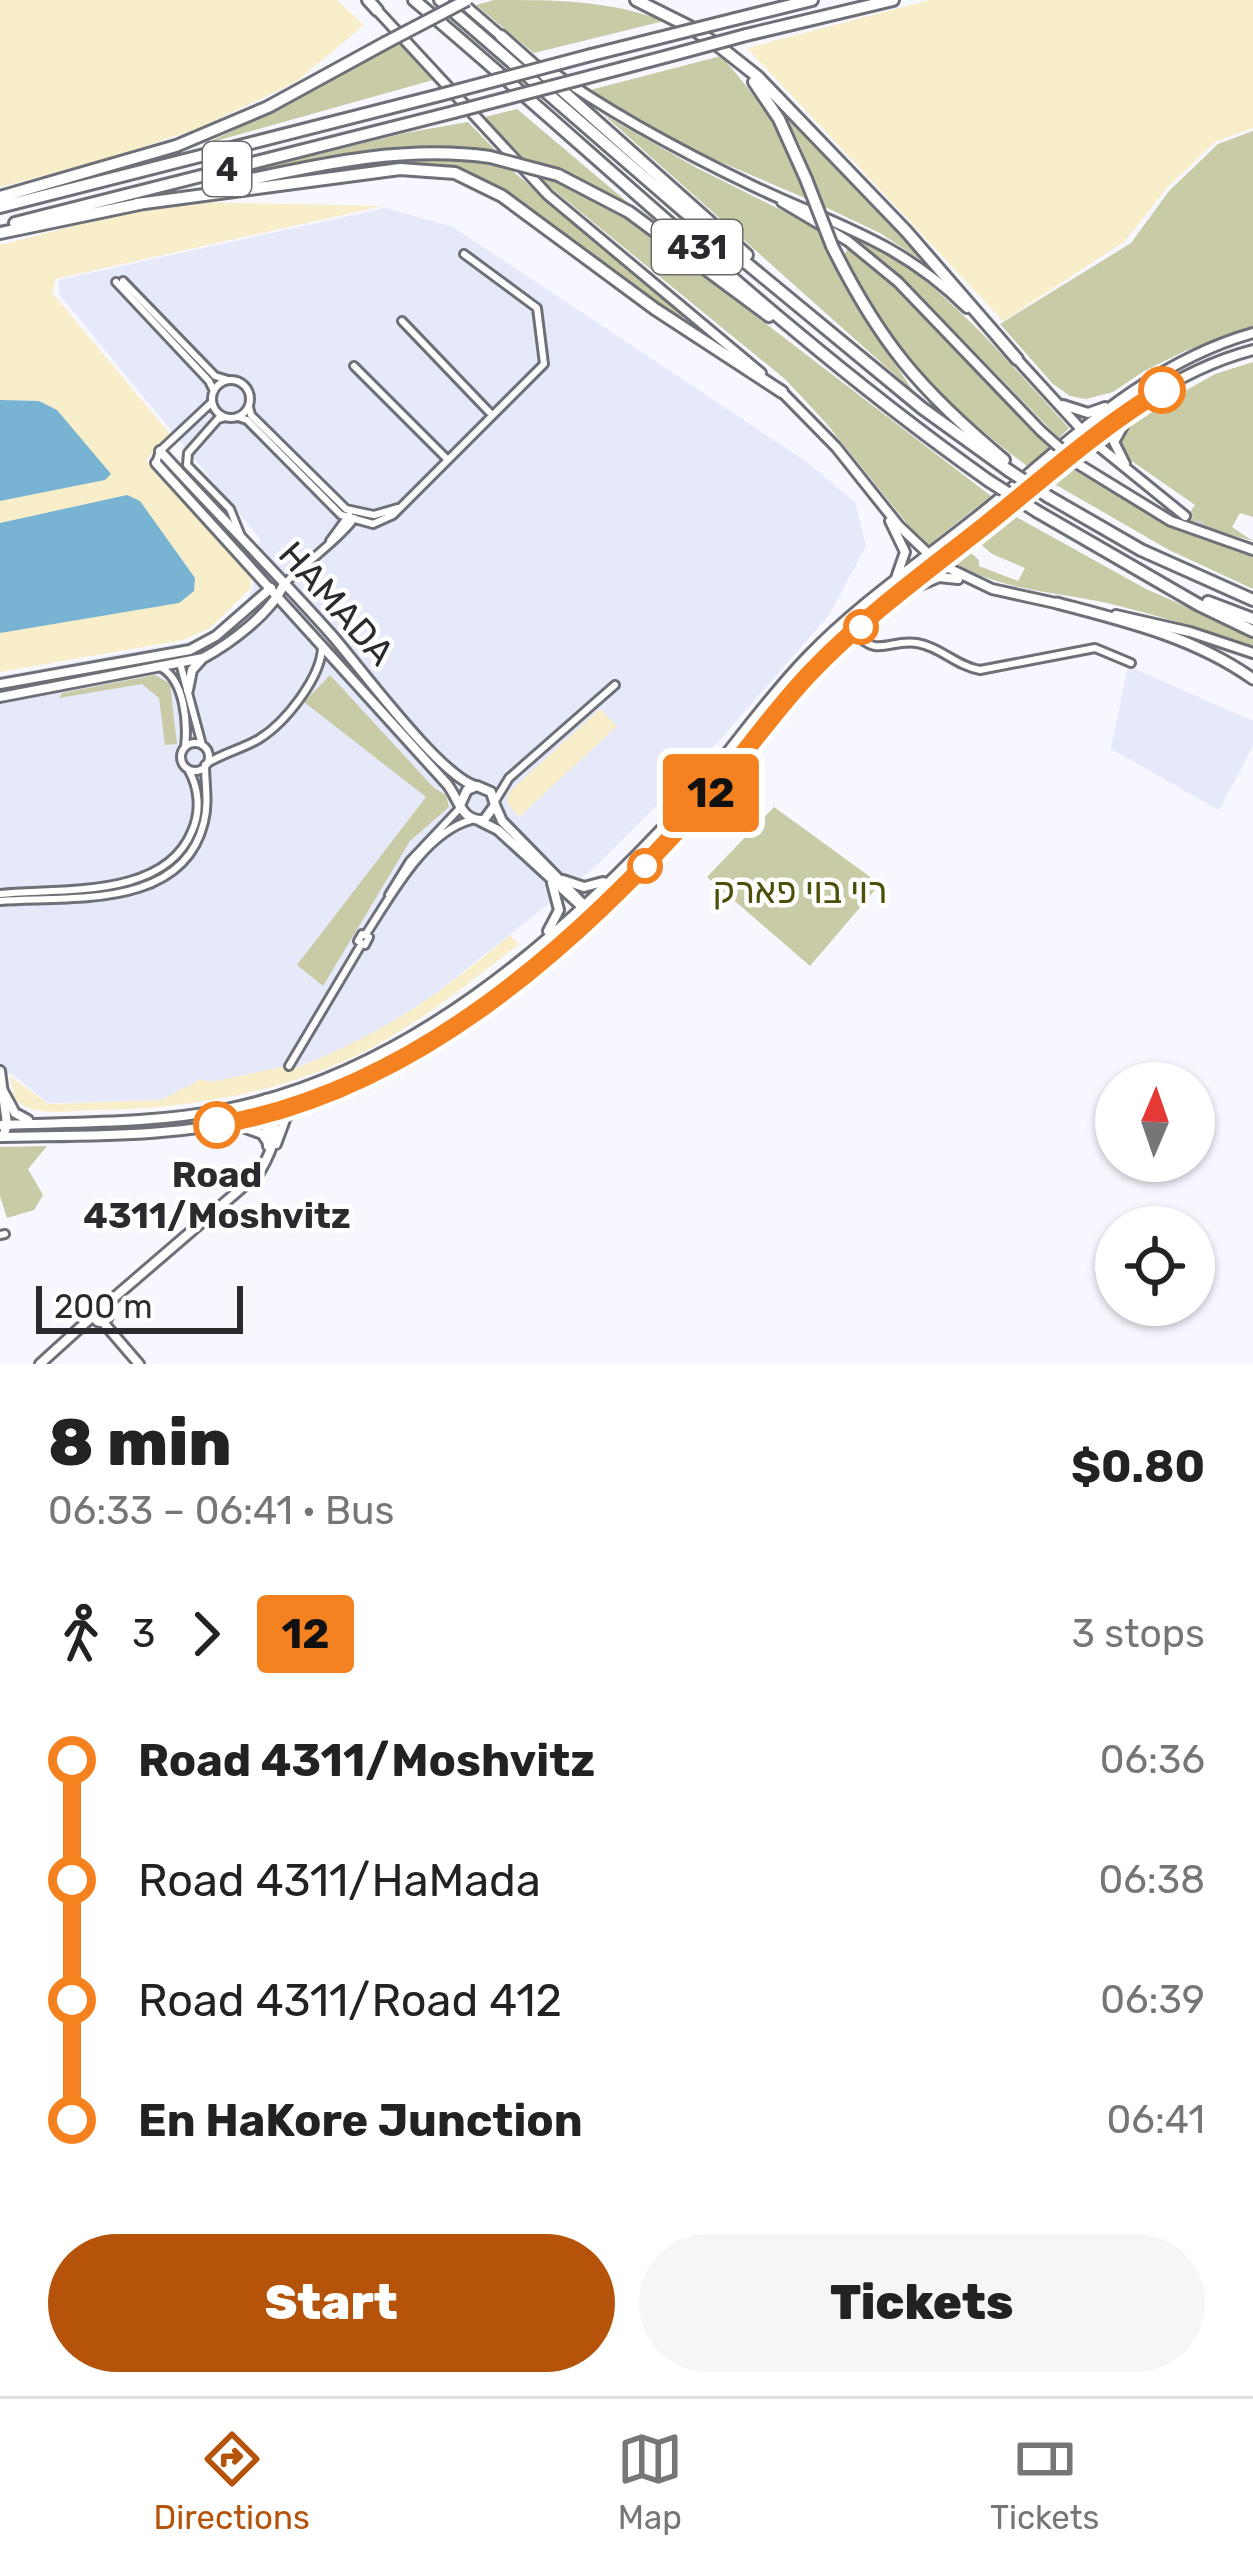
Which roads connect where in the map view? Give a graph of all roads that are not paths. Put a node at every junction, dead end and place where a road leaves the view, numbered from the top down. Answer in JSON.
{"nodes":[{"id":1,"x":414,"y":0,"type":"edge"},
{"id":2,"x":440,"y":0,"type":"edge"},
{"id":3,"x":463,"y":0,"type":"edge"},
{"id":4,"x":636,"y":0,"type":"edge"},
{"id":5,"x":812,"y":0,"type":"edge"},
{"id":6,"x":893,"y":0,"type":"edge"},
{"id":7,"x":370,"y":3,"type":"edge"},
{"id":8,"x":501,"y":36,"type":"junction"},
{"id":9,"x":715,"y":43,"type":"junction"},
{"id":10,"x":760,"y":189,"type":"junction"},
{"id":11,"x":0,"y":197,"type":"edge"},
{"id":12,"x":137,"y":204,"type":"junction"},
{"id":13,"x":0,"y":207,"type":"edge"},
{"id":14,"x":0,"y":230,"type":"edge"},
{"id":15,"x":464,"y":254,"type":"dead end"},
{"id":16,"x":806,"y":311,"type":"junction"},
{"id":17,"x":401,"y":321,"type":"dead end"},
{"id":18,"x":1253,"y":334,"type":"edge"},
{"id":19,"x":1253,"y":350,"type":"edge"},
{"id":20,"x":1017,"y":359,"type":"junction"},
{"id":21,"x":354,"y":367,"type":"dead end"},
{"id":22,"x":228,"y":380,"type":"junction"},
{"id":23,"x":782,"y":392,"type":"junction"},
{"id":24,"x":213,"y":396,"type":"junction"},
{"id":25,"x":1051,"y":396,"type":"junction"},
{"id":26,"x":1122,"y":398,"type":"junction"},
{"id":27,"x":879,"y":399,"type":"junction"},
{"id":28,"x":1139,"y":404,"type":"junction"},
{"id":29,"x":249,"y":407,"type":"junction"},
{"id":30,"x":493,"y":415,"type":"junction"},
{"id":31,"x":225,"y":417,"type":"junction"},
{"id":32,"x":238,"y":417,"type":"junction"},
{"id":33,"x":1081,"y":430,"type":"junction"},
{"id":34,"x":1090,"y":440,"type":"junction"},
{"id":35,"x":160,"y":451,"type":"junction"},
{"id":36,"x":448,"y":460,"type":"junction"},
{"id":37,"x":156,"y":463,"type":"joint"},
{"id":38,"x":1010,"y":468,"type":"junction"},
{"id":39,"x":1146,"y":487,"type":"junction"},
{"id":40,"x":874,"y":494,"type":"junction"},
{"id":41,"x":351,"y":516,"type":"junction"},
{"id":42,"x":1185,"y":516,"type":"tunnel mouth"},
{"id":43,"x":1082,"y":538,"type":"junction"},
{"id":44,"x":243,"y":539,"type":"junction"},
{"id":45,"x":1253,"y":550,"type":"edge"},
{"id":46,"x":928,"y":555,"type":"junction"},
{"id":47,"x":938,"y":563,"type":"junction"},
{"id":48,"x":256,"y":571,"type":"junction"},
{"id":49,"x":284,"y":584,"type":"junction"},
{"id":50,"x":981,"y":584,"type":"junction"},
{"id":51,"x":891,"y":586,"type":"junction"},
{"id":52,"x":271,"y":588,"type":"junction"},
{"id":53,"x":278,"y":597,"type":"junction"},
{"id":54,"x":898,"y":597,"type":"junction"},
{"id":55,"x":1253,"y":600,"type":"edge"},
{"id":56,"x":1057,"y":603,"type":"junction"},
{"id":57,"x":251,"y":605,"type":"junction"},
{"id":58,"x":288,"y":607,"type":"junction"},
{"id":59,"x":261,"y":612,"type":"junction"},
{"id":60,"x":1253,"y":620,"type":"edge"},
{"id":61,"x":1253,"y":631,"type":"edge"},
{"id":62,"x":854,"y":632,"type":"junction"},
{"id":63,"x":322,"y":643,"type":"junction"},
{"id":64,"x":1253,"y":653,"type":"edge"},
{"id":65,"x":167,"y":655,"type":"junction"},
{"id":66,"x":203,"y":658,"type":"junction"},
{"id":67,"x":1131,"y":662,"type":"dead end"},
{"id":68,"x":181,"y":664,"type":"junction"},
{"id":69,"x":162,"y":668,"type":"junction"},
{"id":70,"x":346,"y":670,"type":"junction"},
{"id":71,"x":317,"y":677,"type":"junction"},
{"id":72,"x":1253,"y":679,"type":"edge"},
{"id":73,"x":0,"y":684,"type":"edge"},
{"id":74,"x":615,"y":685,"type":"dead end"},
{"id":75,"x":188,"y":690,"type":"junction"},
{"id":76,"x":0,"y":697,"type":"edge"},
{"id":77,"x":185,"y":747,"type":"junction"},
{"id":78,"x":204,"y":747,"type":"junction"},
{"id":79,"x":232,"y":751,"type":"junction"},
{"id":80,"x":206,"y":765,"type":"junction"},
{"id":81,"x":188,"y":769,"type":"junction"},
{"id":82,"x":509,"y":778,"type":"junction"},
{"id":83,"x":481,"y":787,"type":"junction"},
{"id":84,"x":495,"y":803,"type":"junction"},
{"id":85,"x":461,"y":805,"type":"junction"},
{"id":86,"x":476,"y":820,"type":"junction"},
{"id":87,"x":615,"y":876,"type":"junction"},
{"id":88,"x":563,"y":880,"type":"junction"},
{"id":89,"x":552,"y":883,"type":"junction"},
{"id":90,"x":0,"y":898,"type":"edge"},
{"id":91,"x":582,"y":906,"type":"junction"},
{"id":92,"x":380,"y":914,"type":"junction"},
{"id":93,"x":592,"y":916,"type":"junction"},
{"id":94,"x":541,"y":942,"type":"junction"},
{"id":95,"x":290,"y":1066,"type":"dead end"},
{"id":96,"x":0,"y":1071,"type":"edge"},
{"id":97,"x":3,"y":1091,"type":"junction"},
{"id":98,"x":266,"y":1100,"type":"junction"},
{"id":99,"x":301,"y":1104,"type":"junction"},
{"id":100,"x":269,"y":1113,"type":"junction"},
{"id":101,"x":41,"y":1122,"type":"junction"},
{"id":102,"x":224,"y":1124,"type":"junction"},
{"id":103,"x":2,"y":1130,"type":"edge"},
{"id":104,"x":272,"y":1144,"type":"junction"},
{"id":105,"x":102,"y":1316,"type":"junction"},
{"id":106,"x":40,"y":1364,"type":"edge"},
{"id":107,"x":139,"y":1364,"type":"edge"}],
"edges":[{"from":1,"to":27,"type":"highway","number":"431"},
{"from":2,"to":16,"type":"highway","number":"431"},
{"from":3,"to":8,"type":"main road"},
{"from":3,"to":11,"type":"highway","bridge":true},
{"from":4,"to":9,"type":"highway"},
{"from":5,"to":13,"type":"highway","number":"4","bridge":true},
{"from":6,"to":14,"type":"highway","number":"4","bridge":true},
{"from":7,"to":23,"type":"main road"},
{"from":8,"to":10,"type":"main road"},
{"from":8,"to":16,"type":"highway"},
{"from":9,"to":20,"type":"highway"},
{"from":9,"to":38,"type":"highway","bridge":true},
{"from":10,"to":20,"type":"main road"},
{"from":10,"to":45,"type":"main road","bridge":true},
{"from":12,"to":14,"type":"highway"},
{"from":12,"to":23,"type":"highway"},
{"from":12,"to":27,"type":"highway","bridge":true},
{"from":15,"to":30,"type":"street"},
{"from":16,"to":38,"type":"highway","number":"431"},
{"from":17,"to":30,"type":"street"},
{"from":18,"to":26,"type":"main road"},
{"from":19,"to":28,"type":"main road"},
{"from":20,"to":25,"type":"main road"},
{"from":21,"to":36,"type":"street"},
{"from":22,"to":24,"type":"street"},
{"from":22,"to":24,"type":"street"},
{"from":22,"to":29,"type":"street"},
{"from":23,"to":40,"type":"main road"},
{"from":24,"to":31,"type":"street"},
{"from":24,"to":35,"type":"street"},
{"from":25,"to":26,"type":"main road"},
{"from":25,"to":33,"type":"main road"},
{"from":26,"to":33,"type":"main road"},
{"from":27,"to":43,"type":"highway","number":"431","bridge":true},
{"from":28,"to":34,"type":"main road"},
{"from":28,"to":39,"type":"main road"},
{"from":29,"to":32,"type":"street"},
{"from":29,"to":41,"type":"street"},
{"from":30,"to":36,"type":"street"},
{"from":31,"to":32,"type":"street"},
{"from":31,"to":44,"type":"street"},
{"from":32,"to":41,"type":"street"},
{"from":33,"to":34,"type":"main road"},
{"from":33,"to":46,"type":"main road"},
{"from":34,"to":39,"type":"main road"},
{"from":34,"to":47,"type":"main road"},
{"from":35,"to":37,"type":"street"},
{"from":35,"to":44,"type":"main road","name":"HAMADA"},
{"from":36,"to":41,"type":"street"},
{"from":37,"to":48,"type":"main road","name":"HAMADA"},
{"from":38,"to":55,"type":"highway","number":"431","bridge":true},
{"from":39,"to":42,"type":"main road"},
{"from":40,"to":46,"type":"main road"},
{"from":40,"to":51,"type":"main road"},
{"from":41,"to":49,"type":"street"},
{"from":43,"to":60,"type":"highway","number":"431"},
{"from":43,"to":61,"type":"highway"},
{"from":44,"to":49,"type":"main road","name":"HAMADA"},
{"from":46,"to":47,"type":"main road"},
{"from":46,"to":51,"type":"main road"},
{"from":47,"to":50,"type":"main road"},
{"from":47,"to":54,"type":"main road"},
{"from":48,"to":52,"type":"main road","name":"HAMADA"},
{"from":48,"to":57,"type":"main road"},
{"from":49,"to":52,"type":"main road"},
{"from":49,"to":53,"type":"main road"},
{"from":49,"to":83,"type":"main road","name":"HAMADA"},
{"from":50,"to":54,"type":"main road"},
{"from":50,"to":56,"type":"main road"},
{"from":51,"to":87,"type":"main road"},
{"from":52,"to":53,"type":"main road","name":"HAMADA"},
{"from":52,"to":57,"type":"main road"},
{"from":53,"to":58,"type":"main road","name":"HAMADA"},
{"from":53,"to":59,"type":"main road"},
{"from":54,"to":62,"type":"main road"},
{"from":56,"to":64,"type":"main road"},
{"from":56,"to":72,"type":"highway"},
{"from":57,"to":65,"type":"main road"},
{"from":58,"to":59,"type":"main road"},
{"from":58,"to":63,"type":"main road","name":"HAMADA"},
{"from":59,"to":66,"type":"main road"},
{"from":62,"to":67,"type":"street"},
{"from":62,"to":93,"type":"main road"},
{"from":63,"to":70,"type":"main road","name":"HAMADA"},
{"from":63,"to":71,"type":"street"},
{"from":65,"to":68,"type":"street"},
{"from":65,"to":73,"type":"main road"},
{"from":66,"to":68,"type":"main road"},
{"from":66,"to":75,"type":"main road"},
{"from":68,"to":69,"type":"main road"},
{"from":68,"to":75,"type":"street"},
{"from":69,"to":76,"type":"main road"},
{"from":69,"to":77,"type":"street"},
{"from":70,"to":71,"type":"street"},
{"from":70,"to":85,"type":"main road","name":"HAMADA"},
{"from":71,"to":79,"type":"street"},
{"from":74,"to":82,"type":"street"},
{"from":75,"to":78,"type":"street"},
{"from":77,"to":78,"type":"street"},
{"from":77,"to":81,"type":"street"},
{"from":78,"to":79,"type":"street"},
{"from":78,"to":80,"type":"street"},
{"from":79,"to":80,"type":"street"},
{"from":80,"to":81,"type":"street"},
{"from":80,"to":90,"type":"street"},
{"from":81,"to":90,"type":"street"},
{"from":82,"to":83,"type":"street"},
{"from":82,"to":84,"type":"street"},
{"from":83,"to":84,"type":"main road"},
{"from":83,"to":85,"type":"main road"},
{"from":84,"to":86,"type":"main road"},
{"from":84,"to":88,"type":"main road"},
{"from":85,"to":86,"type":"main road"},
{"from":85,"to":92,"type":"street"},
{"from":86,"to":89,"type":"main road"},
{"from":86,"to":92,"type":"street"},
{"from":87,"to":88,"type":"main road"},
{"from":87,"to":91,"type":"main road"},
{"from":88,"to":91,"type":"main road"},
{"from":89,"to":91,"type":"main road"},
{"from":89,"to":94,"type":"main road"},
{"from":91,"to":93,"type":"main road"},
{"from":91,"to":94,"type":"main road"},
{"from":92,"to":95,"type":"street"},
{"from":93,"to":99,"type":"main road"},
{"from":94,"to":98,"type":"main road"},
{"from":96,"to":97,"type":"main road"},
{"from":97,"to":101,"type":"main road"},
{"from":97,"to":103,"type":"main road"},
{"from":98,"to":100,"type":"main road"},
{"from":98,"to":101,"type":"main road"},
{"from":99,"to":100,"type":"main road"},
{"from":99,"to":104,"type":"main road"},
{"from":100,"to":102,"type":"main road"},
{"from":100,"to":104,"type":"main road"},
{"from":101,"to":103,"type":"main road"},
{"from":102,"to":103,"type":"main road"},
{"from":102,"to":104,"type":"main road"},
{"from":104,"to":105,"type":"main road"},
{"from":105,"to":106,"type":"main road"},
{"from":105,"to":107,"type":"main road"}]}
